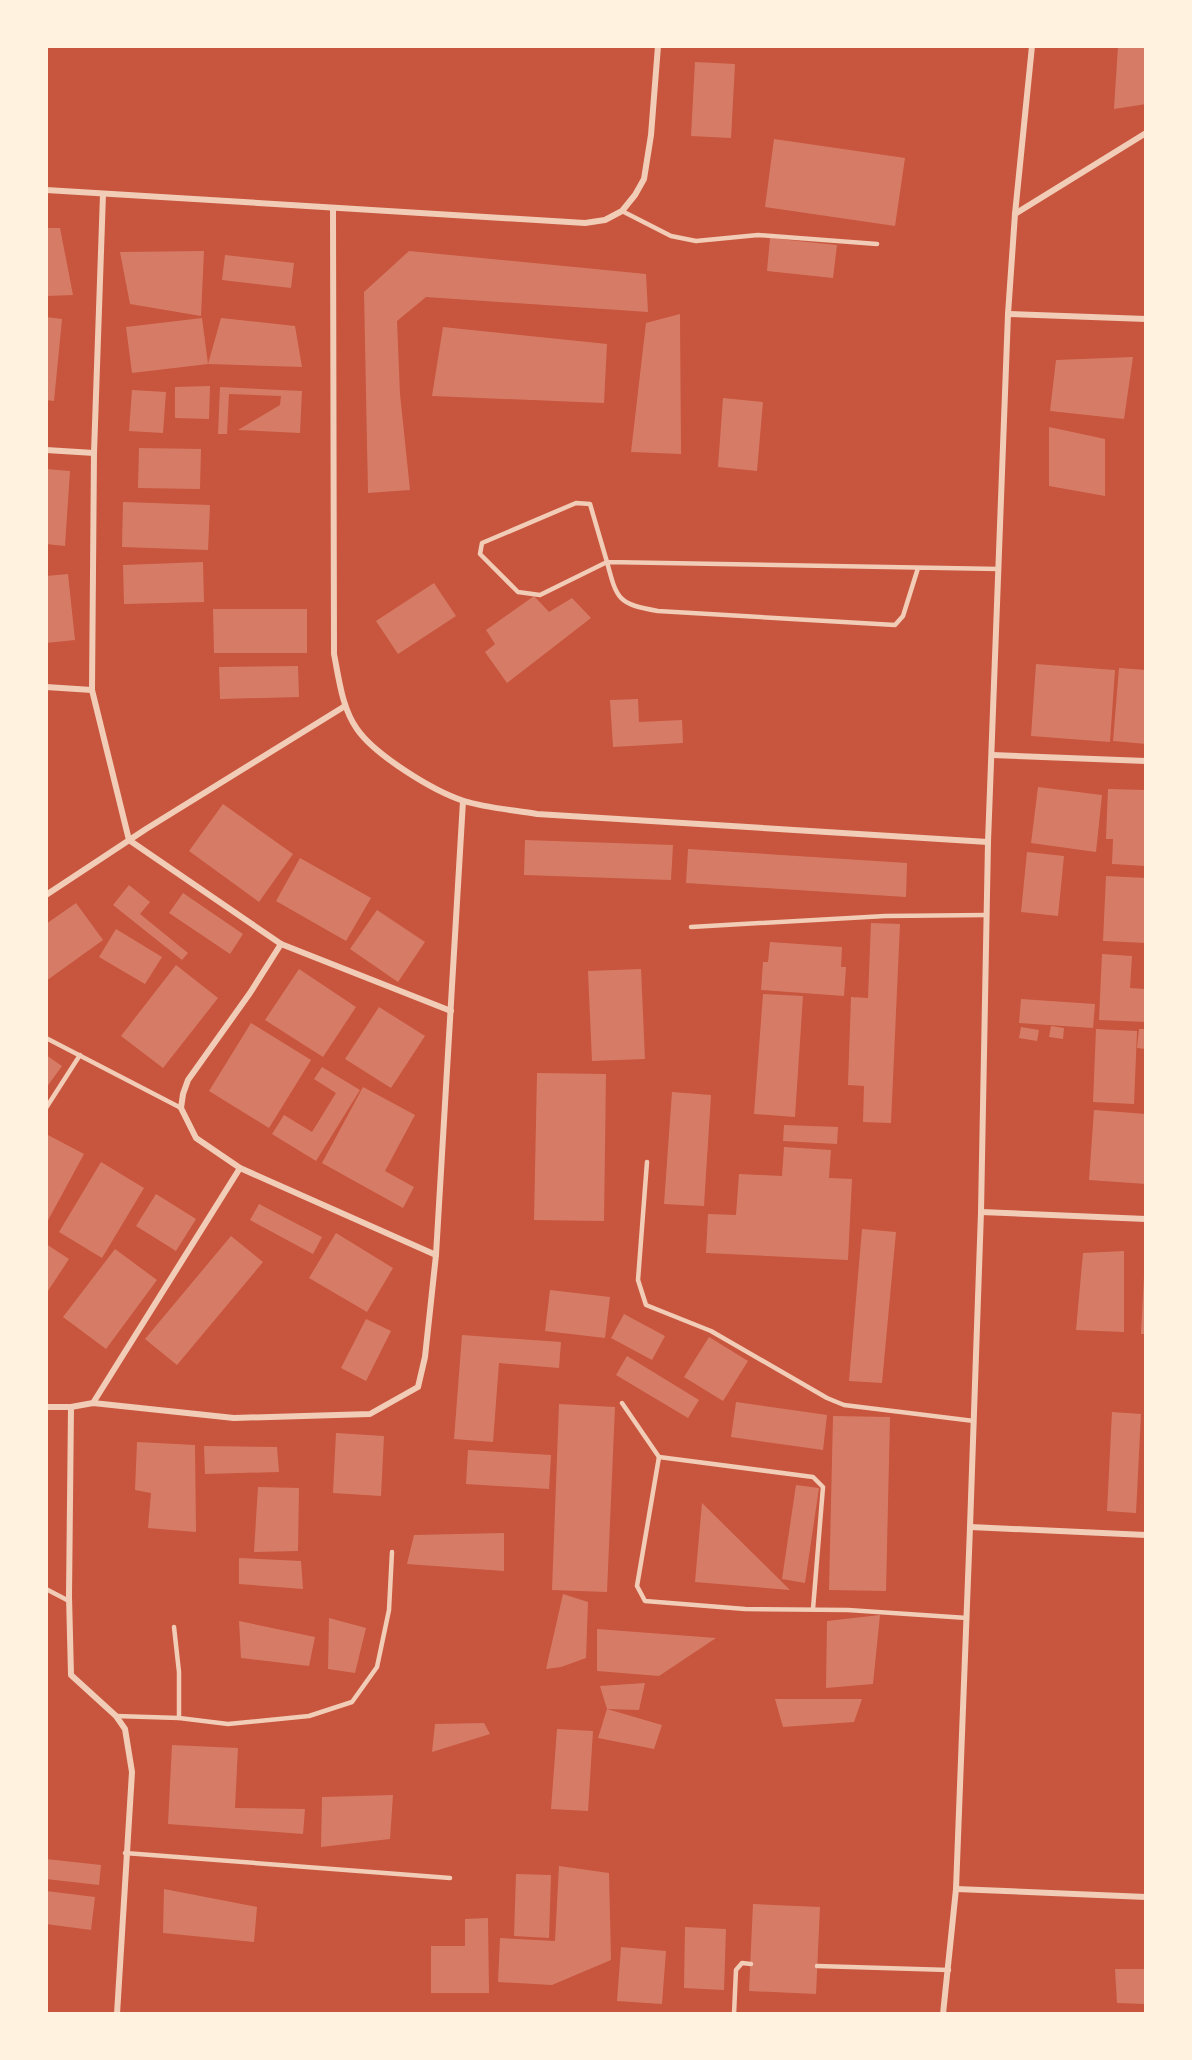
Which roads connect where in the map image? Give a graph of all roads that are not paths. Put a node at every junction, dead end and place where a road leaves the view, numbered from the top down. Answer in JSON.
{"nodes":[{"id":1,"x":658,"y":46,"type":"edge"},
{"id":2,"x":1032,"y":46,"type":"edge"},
{"id":3,"x":1146,"y":133,"type":"edge"},
{"id":4,"x":46,"y":190,"type":"edge"},
{"id":5,"x":103,"y":194,"type":"junction"},
{"id":6,"x":333,"y":208,"type":"junction"},
{"id":7,"x":622,"y":211,"type":"junction"},
{"id":8,"x":1015,"y":214,"type":"junction"},
{"id":9,"x":877,"y":244,"type":"dead end"},
{"id":10,"x":1008,"y":314,"type":"junction"},
{"id":11,"x":1146,"y":319,"type":"edge"},
{"id":12,"x":46,"y":450,"type":"edge"},
{"id":13,"x":94,"y":453,"type":"junction"},
{"id":14,"x":607,"y":562,"type":"junction"},
{"id":15,"x":918,"y":568,"type":"junction"},
{"id":16,"x":999,"y":569,"type":"junction"},
{"id":17,"x":46,"y":687,"type":"edge"},
{"id":18,"x":92,"y":690,"type":"junction"},
{"id":19,"x":345,"y":706,"type":"junction"},
{"id":20,"x":992,"y":755,"type":"junction"},
{"id":21,"x":1146,"y":761,"type":"edge"},
{"id":22,"x":464,"y":801,"type":"junction"},
{"id":23,"x":129,"y":840,"type":"junction"},
{"id":24,"x":988,"y":842,"type":"junction"},
{"id":25,"x":46,"y":895,"type":"edge"},
{"id":26,"x":987,"y":915,"type":"junction"},
{"id":27,"x":691,"y":927,"type":"dead end"},
{"id":28,"x":281,"y":944,"type":"junction"},
{"id":29,"x":451,"y":1011,"type":"junction"},
{"id":30,"x":46,"y":1038,"type":"edge"},
{"id":31,"x":80,"y":1055,"type":"junction"},
{"id":32,"x":46,"y":1108,"type":"edge"},
{"id":33,"x":181,"y":1108,"type":"junction"},
{"id":34,"x":647,"y":1162,"type":"dead end"},
{"id":35,"x":240,"y":1168,"type":"junction"},
{"id":36,"x":981,"y":1212,"type":"junction"},
{"id":37,"x":1146,"y":1219,"type":"edge"},
{"id":38,"x":436,"y":1255,"type":"junction"},
{"id":39,"x":93,"y":1403,"type":"junction"},
{"id":40,"x":622,"y":1403,"type":"dead end"},
{"id":41,"x":46,"y":1407,"type":"edge"},
{"id":42,"x":71,"y":1407,"type":"junction"},
{"id":43,"x":974,"y":1421,"type":"junction"},
{"id":44,"x":659,"y":1457,"type":"junction"},
{"id":45,"x":970,"y":1527,"type":"junction"},
{"id":46,"x":1146,"y":1534,"type":"edge"},
{"id":47,"x":392,"y":1552,"type":"dead end"},
{"id":48,"x":46,"y":1589,"type":"edge"},
{"id":49,"x":69,"y":1602,"type":"junction"},
{"id":50,"x":813,"y":1609,"type":"junction"},
{"id":51,"x":966,"y":1618,"type":"junction"},
{"id":52,"x":174,"y":1627,"type":"dead end"},
{"id":53,"x":116,"y":1716,"type":"junction"},
{"id":54,"x":179,"y":1718,"type":"junction"},
{"id":55,"x":125,"y":1853,"type":"junction"},
{"id":56,"x":450,"y":1878,"type":"dead end"},
{"id":57,"x":956,"y":1889,"type":"junction"},
{"id":58,"x":1146,"y":1897,"type":"edge"},
{"id":59,"x":751,"y":1964,"type":"dead end"},
{"id":60,"x":817,"y":1966,"type":"dead end"},
{"id":61,"x":949,"y":1970,"type":"junction"},
{"id":62,"x":117,"y":2013,"type":"edge"},
{"id":63,"x":734,"y":2013,"type":"edge"},
{"id":64,"x":943,"y":2013,"type":"edge"}],
"edges":[{"from":1,"to":7,"type":"street"},
{"from":2,"to":8,"type":"street"},
{"from":3,"to":8,"type":"street"},
{"from":4,"to":5,"type":"street"},
{"from":5,"to":6,"type":"street"},
{"from":5,"to":13,"type":"street"},
{"from":6,"to":7,"type":"street"},
{"from":6,"to":19,"type":"street"},
{"from":7,"to":9,"type":"lane"},
{"from":8,"to":10,"type":"street"},
{"from":10,"to":11,"type":"street"},
{"from":10,"to":16,"type":"street"},
{"from":12,"to":13,"type":"street"},
{"from":13,"to":18,"type":"street"},
{"from":14,"to":14,"type":"lane"},
{"from":14,"to":15,"type":"lane"},
{"from":14,"to":15,"type":"lane"},
{"from":15,"to":16,"type":"lane"},
{"from":16,"to":20,"type":"street"},
{"from":17,"to":18,"type":"street"},
{"from":18,"to":23,"type":"street"},
{"from":19,"to":22,"type":"street"},
{"from":19,"to":23,"type":"street"},
{"from":20,"to":21,"type":"street"},
{"from":20,"to":24,"type":"street"},
{"from":22,"to":24,"type":"street"},
{"from":22,"to":29,"type":"street"},
{"from":23,"to":25,"type":"street"},
{"from":23,"to":28,"type":"street"},
{"from":24,"to":26,"type":"street"},
{"from":26,"to":27,"type":"lane"},
{"from":26,"to":36,"type":"street"},
{"from":28,"to":29,"type":"street"},
{"from":28,"to":33,"type":"street"},
{"from":29,"to":38,"type":"street"},
{"from":30,"to":31,"type":"lane"},
{"from":31,"to":32,"type":"lane"},
{"from":31,"to":33,"type":"lane"},
{"from":33,"to":35,"type":"street"},
{"from":34,"to":43,"type":"lane"},
{"from":35,"to":38,"type":"street"},
{"from":35,"to":39,"type":"street"},
{"from":36,"to":37,"type":"street"},
{"from":36,"to":43,"type":"street"},
{"from":38,"to":39,"type":"street"},
{"from":39,"to":42,"type":"street"},
{"from":40,"to":44,"type":"lane"},
{"from":41,"to":42,"type":"street"},
{"from":42,"to":49,"type":"street"},
{"from":43,"to":45,"type":"street"},
{"from":44,"to":50,"type":"lane"},
{"from":44,"to":50,"type":"lane"},
{"from":45,"to":46,"type":"street"},
{"from":45,"to":51,"type":"street"},
{"from":47,"to":54,"type":"lane"},
{"from":48,"to":49,"type":"lane"},
{"from":49,"to":53,"type":"street"},
{"from":50,"to":51,"type":"lane"},
{"from":51,"to":57,"type":"street"},
{"from":52,"to":54,"type":"lane"},
{"from":53,"to":54,"type":"lane"},
{"from":53,"to":55,"type":"street"},
{"from":55,"to":56,"type":"lane"},
{"from":55,"to":62,"type":"street"},
{"from":57,"to":58,"type":"street"},
{"from":57,"to":61,"type":"street"},
{"from":59,"to":63,"type":"lane"},
{"from":60,"to":61,"type":"lane"},
{"from":61,"to":64,"type":"street"}]}
